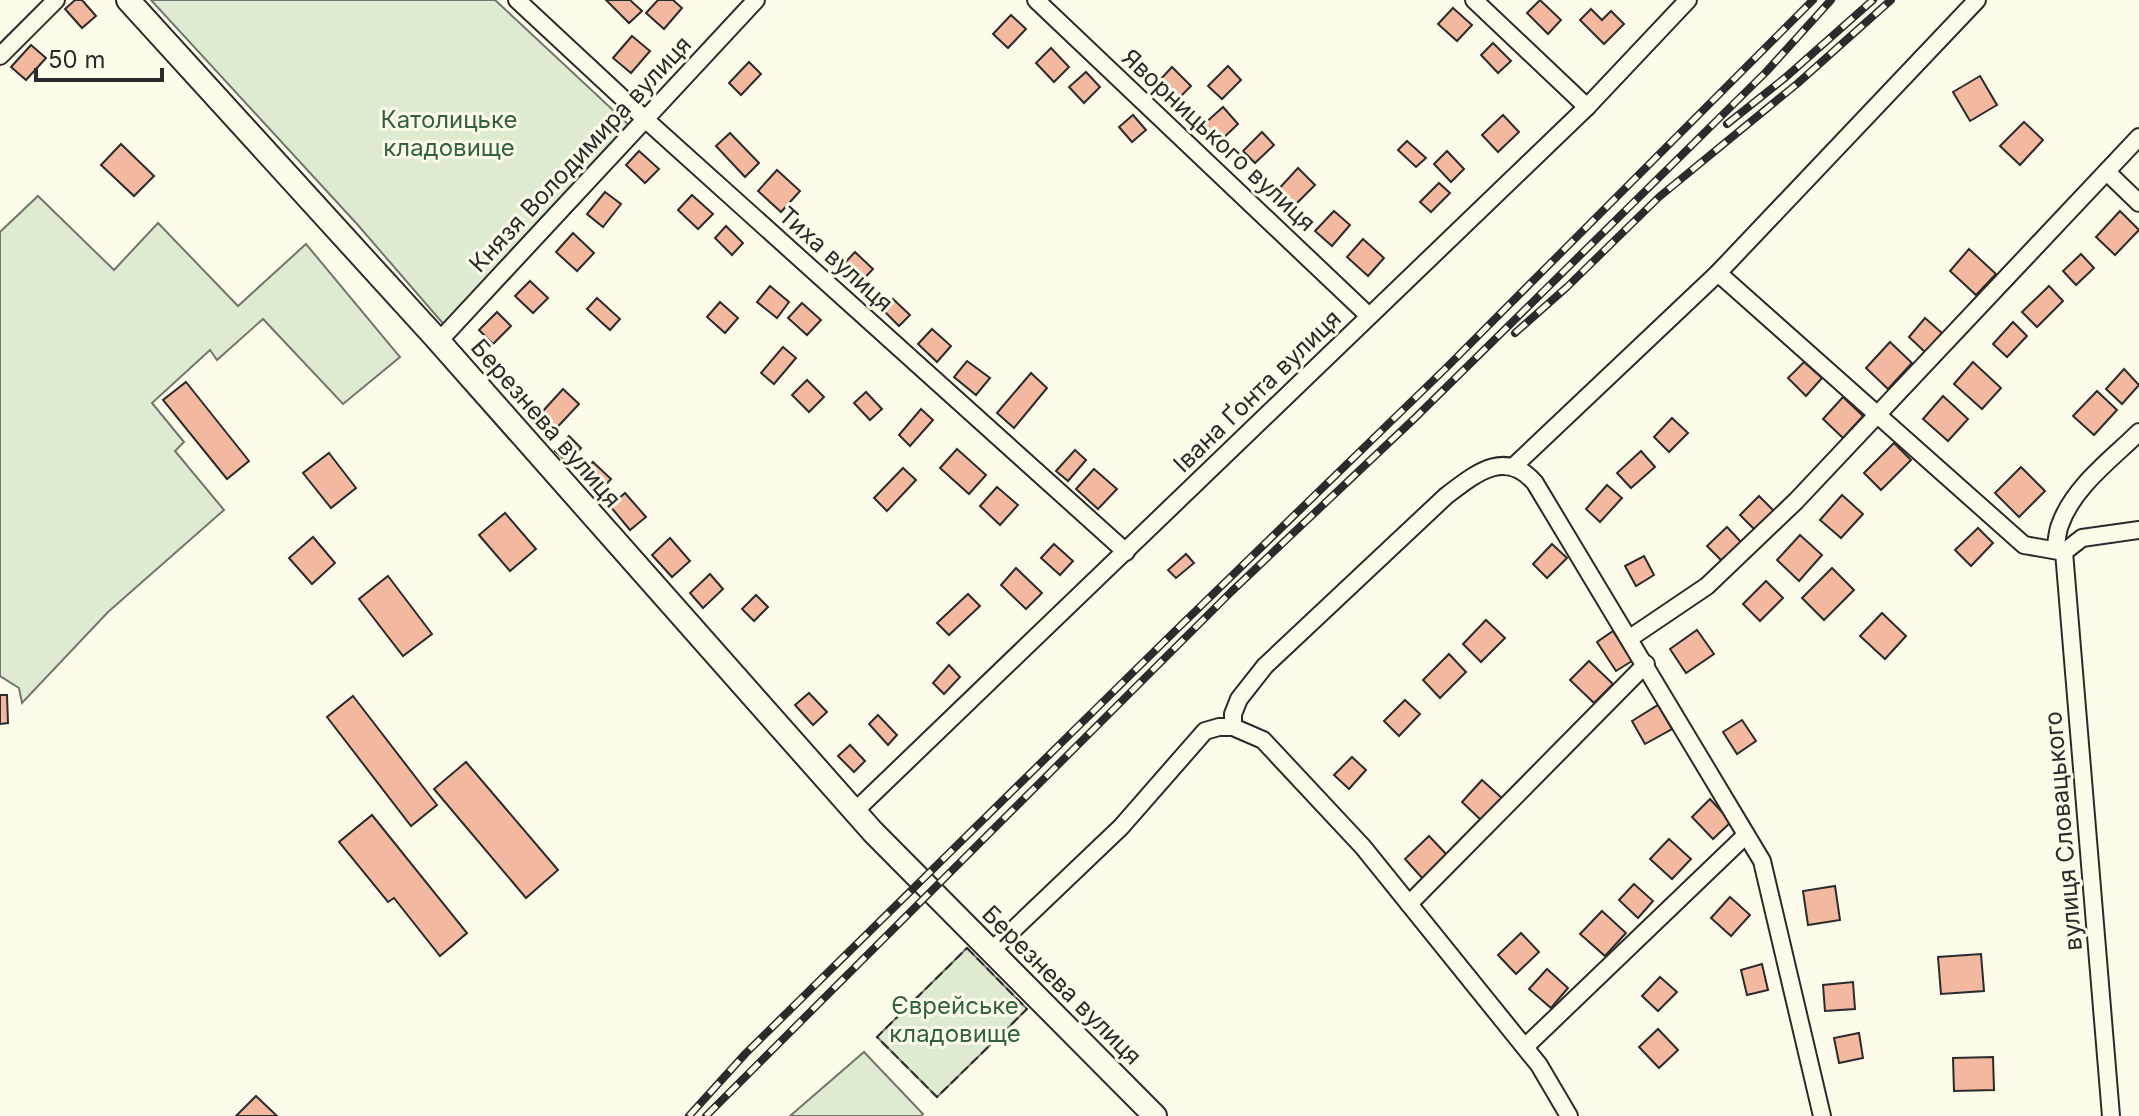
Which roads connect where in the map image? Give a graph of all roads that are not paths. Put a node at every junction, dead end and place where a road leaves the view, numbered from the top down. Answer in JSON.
{"nodes":[{"id":1,"x":56,"y":0,"type":"edge"},
{"id":2,"x":128,"y":0,"type":"edge"},
{"id":3,"x":517,"y":0,"type":"edge"},
{"id":4,"x":756,"y":0,"type":"edge"},
{"id":5,"x":1036,"y":0,"type":"edge"},
{"id":6,"x":1474,"y":0,"type":"edge"},
{"id":7,"x":1688,"y":0,"type":"edge"},
{"id":8,"x":1977,"y":0,"type":"edge"},
{"id":9,"x":0,"y":56,"type":"edge"},
{"id":10,"x":1587,"y":107,"type":"junction"},
{"id":11,"x":645,"y":119,"type":"junction"},
{"id":12,"x":2139,"y":137,"type":"edge"},
{"id":13,"x":2107,"y":172,"type":"junction"},
{"id":14,"x":2139,"y":203,"type":"edge"},
{"id":15,"x":1718,"y":273,"type":"junction"},
{"id":16,"x":1369,"y":316,"type":"junction"},
{"id":17,"x":439,"y":341,"type":"junction"},
{"id":18,"x":1878,"y":416,"type":"junction"},
{"id":19,"x":2139,"y":432,"type":"edge"},
{"id":20,"x":1514,"y":466,"type":"junction"},
{"id":21,"x":2139,"y":530,"type":"edge"},
{"id":22,"x":2060,"y":551,"type":"junction"},
{"id":23,"x":1126,"y":552,"type":"junction"},
{"id":24,"x":1630,"y":638,"type":"junction"},
{"id":25,"x":1646,"y":664,"type":"junction"},
{"id":26,"x":1233,"y":727,"type":"junction"},
{"id":27,"x":855,"y":811,"type":"junction"},
{"id":28,"x":1746,"y":835,"type":"junction"},
{"id":29,"x":1409,"y":904,"type":"junction"},
{"id":30,"x":991,"y":951,"type":"junction"},
{"id":31,"x":1525,"y":1047,"type":"junction"},
{"id":32,"x":1155,"y":1116,"type":"edge"},
{"id":33,"x":1569,"y":1116,"type":"edge"},
{"id":34,"x":1822,"y":1116,"type":"edge"},
{"id":35,"x":2111,"y":1116,"type":"edge"}],
"edges":[{"from":1,"to":9,"type":"street"},
{"from":2,"to":17,"type":"main road","name":"Березнева вулиця"},
{"from":3,"to":11,"type":"street","name":"Тиха вулиця"},
{"from":4,"to":11,"type":"street","name":"Князя Володимира вулиця"},
{"from":5,"to":16,"type":"street","name":"Яворницького вулиця"},
{"from":6,"to":10,"type":"street"},
{"from":7,"to":10,"type":"street","name":"Івана Ґонта вулиця"},
{"from":8,"to":15,"type":"street"},
{"from":10,"to":16,"type":"street","name":"Івана Ґонта вулиця"},
{"from":11,"to":17,"type":"street","name":"Князя Володимира вулиця"},
{"from":11,"to":23,"type":"street","name":"Тиха вулиця"},
{"from":12,"to":13,"type":"street"},
{"from":13,"to":14,"type":"street"},
{"from":13,"to":18,"type":"street"},
{"from":15,"to":18,"type":"street"},
{"from":15,"to":20,"type":"street"},
{"from":16,"to":23,"type":"street","name":"Івана Ґонта вулиця"},
{"from":17,"to":27,"type":"main road","name":"Березнева вулиця"},
{"from":18,"to":22,"type":"street"},
{"from":18,"to":24,"type":"street"},
{"from":19,"to":22,"type":"street"},
{"from":20,"to":24,"type":"street"},
{"from":20,"to":26,"type":"street"},
{"from":21,"to":22,"type":"street"},
{"from":22,"to":35,"type":"street","name":"вулиця Словацького"},
{"from":23,"to":27,"type":"street","name":"Івана Ґонта вулиця"},
{"from":24,"to":25,"type":"street"},
{"from":25,"to":28,"type":"street"},
{"from":25,"to":29,"type":"street"},
{"from":26,"to":29,"type":"street"},
{"from":26,"to":30,"type":"street"},
{"from":27,"to":30,"type":"main road","name":"Березнева вулиця"},
{"from":28,"to":31,"type":"street"},
{"from":28,"to":34,"type":"street"},
{"from":29,"to":31,"type":"street"},
{"from":30,"to":32,"type":"main road","name":"Березнева вулиця"},
{"from":31,"to":33,"type":"street"}]}
